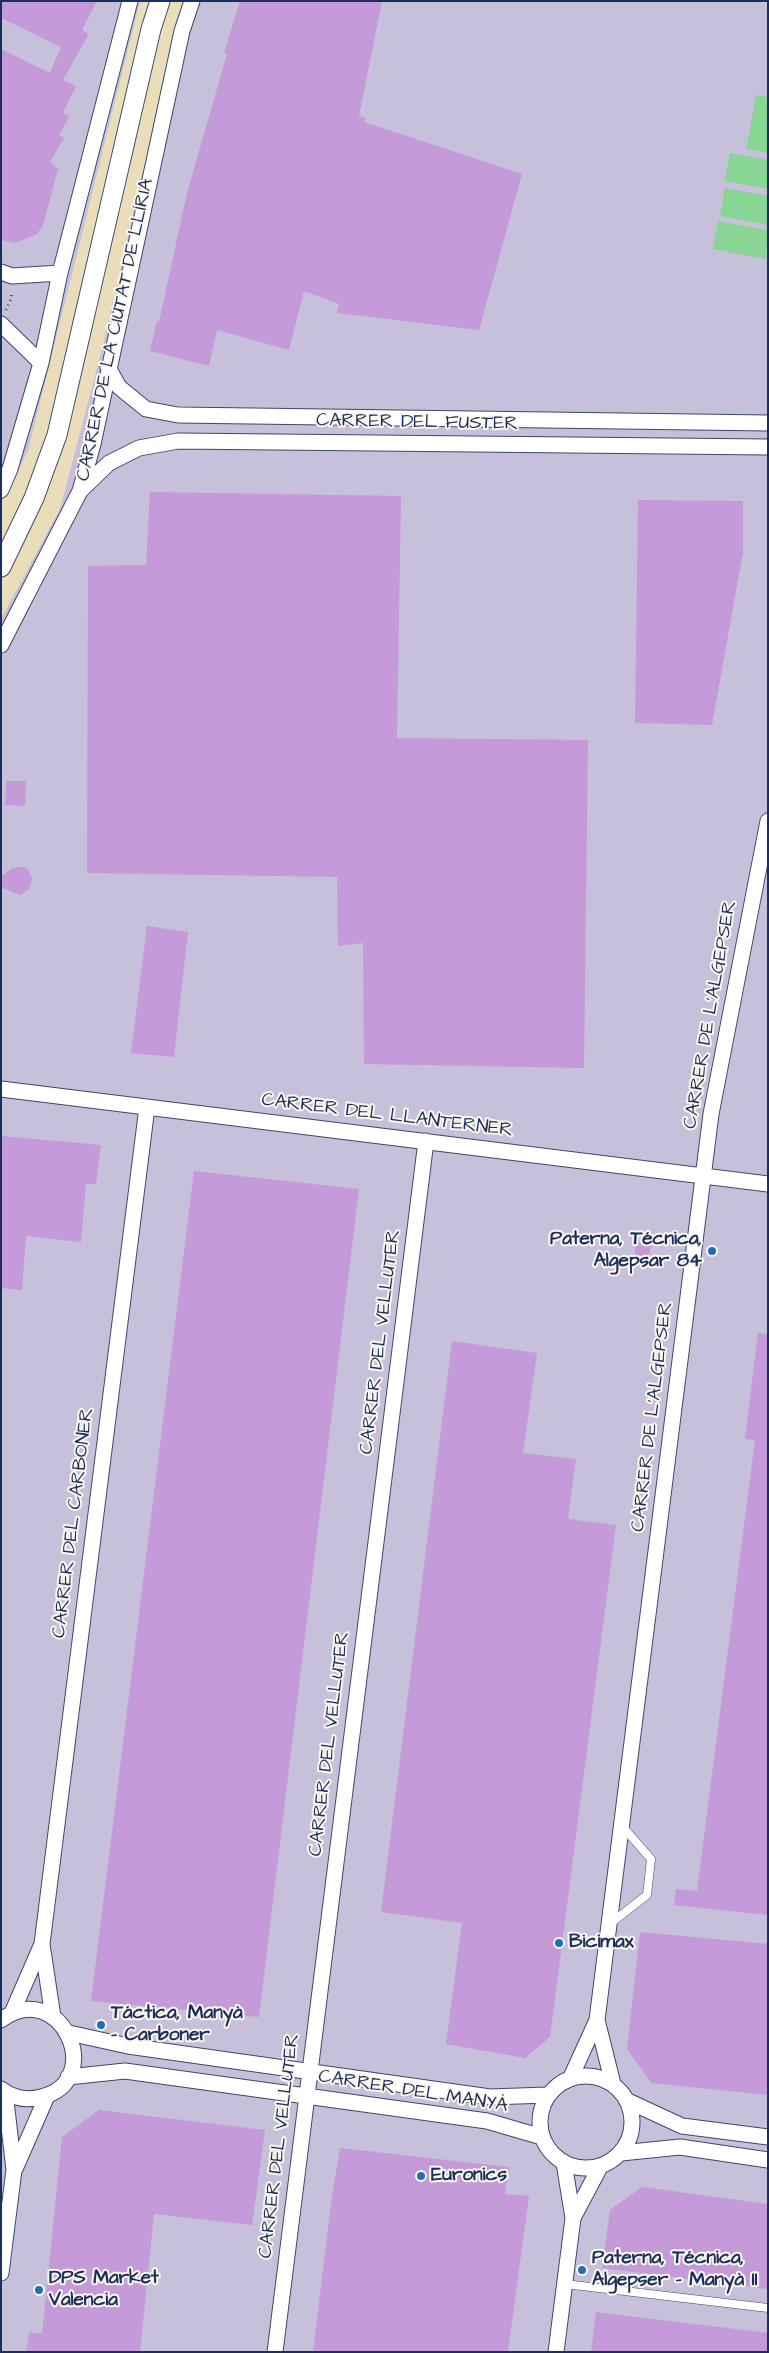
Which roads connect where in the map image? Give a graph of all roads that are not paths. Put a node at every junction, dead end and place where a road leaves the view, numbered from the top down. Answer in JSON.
{"nodes":[{"id":1,"x":130,"y":1,"type":"edge"},
{"id":2,"x":160,"y":1,"type":"edge"},
{"id":3,"x":192,"y":1,"type":"edge"},
{"id":4,"x":7,"y":274,"type":"edge"},
{"id":5,"x":60,"y":274,"type":"junction"},
{"id":6,"x":3,"y":318,"type":"edge"},
{"id":7,"x":41,"y":363,"type":"junction"},
{"id":8,"x":108,"y":367,"type":"junction"},
{"id":9,"x":768,"y":423,"type":"edge"},
{"id":10,"x":768,"y":447,"type":"edge"},
{"id":11,"x":1,"y":490,"type":"edge"},
{"id":12,"x":80,"y":491,"type":"junction"},
{"id":13,"x":1,"y":567,"type":"edge"},
{"id":14,"x":1,"y":645,"type":"edge"},
{"id":15,"x":768,"y":821,"type":"edge"},
{"id":16,"x":1,"y":1089,"type":"edge"},
{"id":17,"x":147,"y":1107,"type":"junction"},
{"id":18,"x":426,"y":1141,"type":"junction"},
{"id":19,"x":704,"y":1176,"type":"junction"},
{"id":20,"x":768,"y":1184,"type":"edge"},
{"id":21,"x":622,"y":1825,"type":"junction"},
{"id":22,"x":609,"y":1924,"type":"junction"},
{"id":23,"x":42,"y":1944,"type":"junction"},
{"id":24,"x":7,"y":2017,"type":"edge"},
{"id":25,"x":53,"y":2017,"type":"junction"},
{"id":26,"x":598,"y":2020,"type":"junction"},
{"id":27,"x":68,"y":2033,"type":"junction"},
{"id":28,"x":310,"y":2072,"type":"junction"},
{"id":29,"x":68,"y":2077,"type":"junction"},
{"id":30,"x":571,"y":2077,"type":"junction"},
{"id":31,"x":614,"y":2084,"type":"junction"},
{"id":32,"x":3,"y":2090,"type":"edge"},
{"id":33,"x":548,"y":2095,"type":"junction"},
{"id":34,"x":47,"y":2096,"type":"junction"},
{"id":35,"x":307,"y":2096,"type":"junction"},
{"id":36,"x":628,"y":2102,"type":"junction"},
{"id":37,"x":542,"y":2137,"type":"junction"},
{"id":38,"x":768,"y":2137,"type":"edge"},
{"id":39,"x":621,"y":2153,"type":"junction"},
{"id":40,"x":768,"y":2160,"type":"edge"},
{"id":41,"x":564,"y":2163,"type":"junction"},
{"id":42,"x":600,"y":2166,"type":"junction"},
{"id":43,"x":14,"y":2170,"type":"junction"},
{"id":44,"x":573,"y":2218,"type":"junction"},
{"id":45,"x":1,"y":2273,"type":"edge"},
{"id":46,"x":565,"y":2284,"type":"junction"},
{"id":47,"x":768,"y":2308,"type":"edge"},
{"id":48,"x":275,"y":2352,"type":"edge"},
{"id":49,"x":556,"y":2352,"type":"edge"}],
"edges":[{"from":1,"to":5,"type":"street"},
{"from":2,"to":13,"type":"street","name":"CARRER DE LA CIUTAT DE LLÍRIA"},
{"from":3,"to":8,"type":"street","name":"CARRER DE LA CIUTAT DE LLÍRIA"},
{"from":4,"to":5,"type":"street"},
{"from":5,"to":7,"type":"street"},
{"from":6,"to":7,"type":"street"},
{"from":7,"to":11,"type":"street"},
{"from":8,"to":9,"type":"street","name":"CARRER DEL FUSTER"},
{"from":8,"to":12,"type":"street","name":"CARRER DE LA CIUTAT DE LLÍRIA"},
{"from":10,"to":12,"type":"street","name":"CARRER DEL FUSTER"},
{"from":12,"to":14,"type":"street","name":"CARRER DE LA CIUTAT DE LLÍRIA"},
{"from":15,"to":19,"type":"street","name":"CARRER DE L'ALGEPSER"},
{"from":16,"to":17,"type":"street","name":"CARRER DEL LLANTERNER"},
{"from":17,"to":18,"type":"street","name":"CARRER DEL LLANTERNER"},
{"from":17,"to":23,"type":"street","name":"CARRER DEL CARBONER"},
{"from":18,"to":19,"type":"street","name":"CARRER DEL LLANTERNER"},
{"from":18,"to":28,"type":"street","name":"CARRER DEL VELLUTER"},
{"from":19,"to":20,"type":"street","name":"CARRER DEL LLANTERNER"},
{"from":19,"to":21,"type":"street","name":"CARRER DE L'ALGEPSER"},
{"from":21,"to":22,"type":"street","name":"CARRER DE L'ALGEPSER"},
{"from":21,"to":22,"type":"lane"},
{"from":22,"to":26,"type":"street","name":"CARRER DE L'ALGEPSER"},
{"from":23,"to":24,"type":"street","name":"CARRER DEL CARBONER"},
{"from":23,"to":25,"type":"street","name":"CARRER DEL CARBONER"},
{"from":24,"to":25,"type":"street"},
{"from":25,"to":27,"type":"street"},
{"from":26,"to":30,"type":"street"},
{"from":26,"to":31,"type":"street"},
{"from":27,"to":28,"type":"street","name":"CARRER DEL MANYÀ"},
{"from":27,"to":29,"type":"street"},
{"from":28,"to":33,"type":"street","name":"CARRER DEL MANYÀ"},
{"from":28,"to":35,"type":"street","name":"CARRER DEL VELLUTER"},
{"from":29,"to":34,"type":"street"},
{"from":29,"to":35,"type":"street","name":"CARRER DEL MANYÀ"},
{"from":30,"to":31,"type":"street"},
{"from":30,"to":33,"type":"street"},
{"from":31,"to":36,"type":"street"},
{"from":32,"to":34,"type":"street"},
{"from":32,"to":43,"type":"street"},
{"from":33,"to":37,"type":"street"},
{"from":34,"to":43,"type":"street"},
{"from":35,"to":37,"type":"street","name":"CARRER DEL MANYÀ"},
{"from":35,"to":48,"type":"street","name":"CARRER DEL VELLUTER"},
{"from":36,"to":38,"type":"street"},
{"from":36,"to":39,"type":"street"},
{"from":37,"to":41,"type":"street"},
{"from":39,"to":40,"type":"street"},
{"from":39,"to":42,"type":"street"},
{"from":41,"to":42,"type":"street"},
{"from":41,"to":44,"type":"street"},
{"from":42,"to":44,"type":"street"},
{"from":43,"to":45,"type":"street"},
{"from":44,"to":46,"type":"street"},
{"from":46,"to":47,"type":"lane"},
{"from":46,"to":49,"type":"street"}]}
